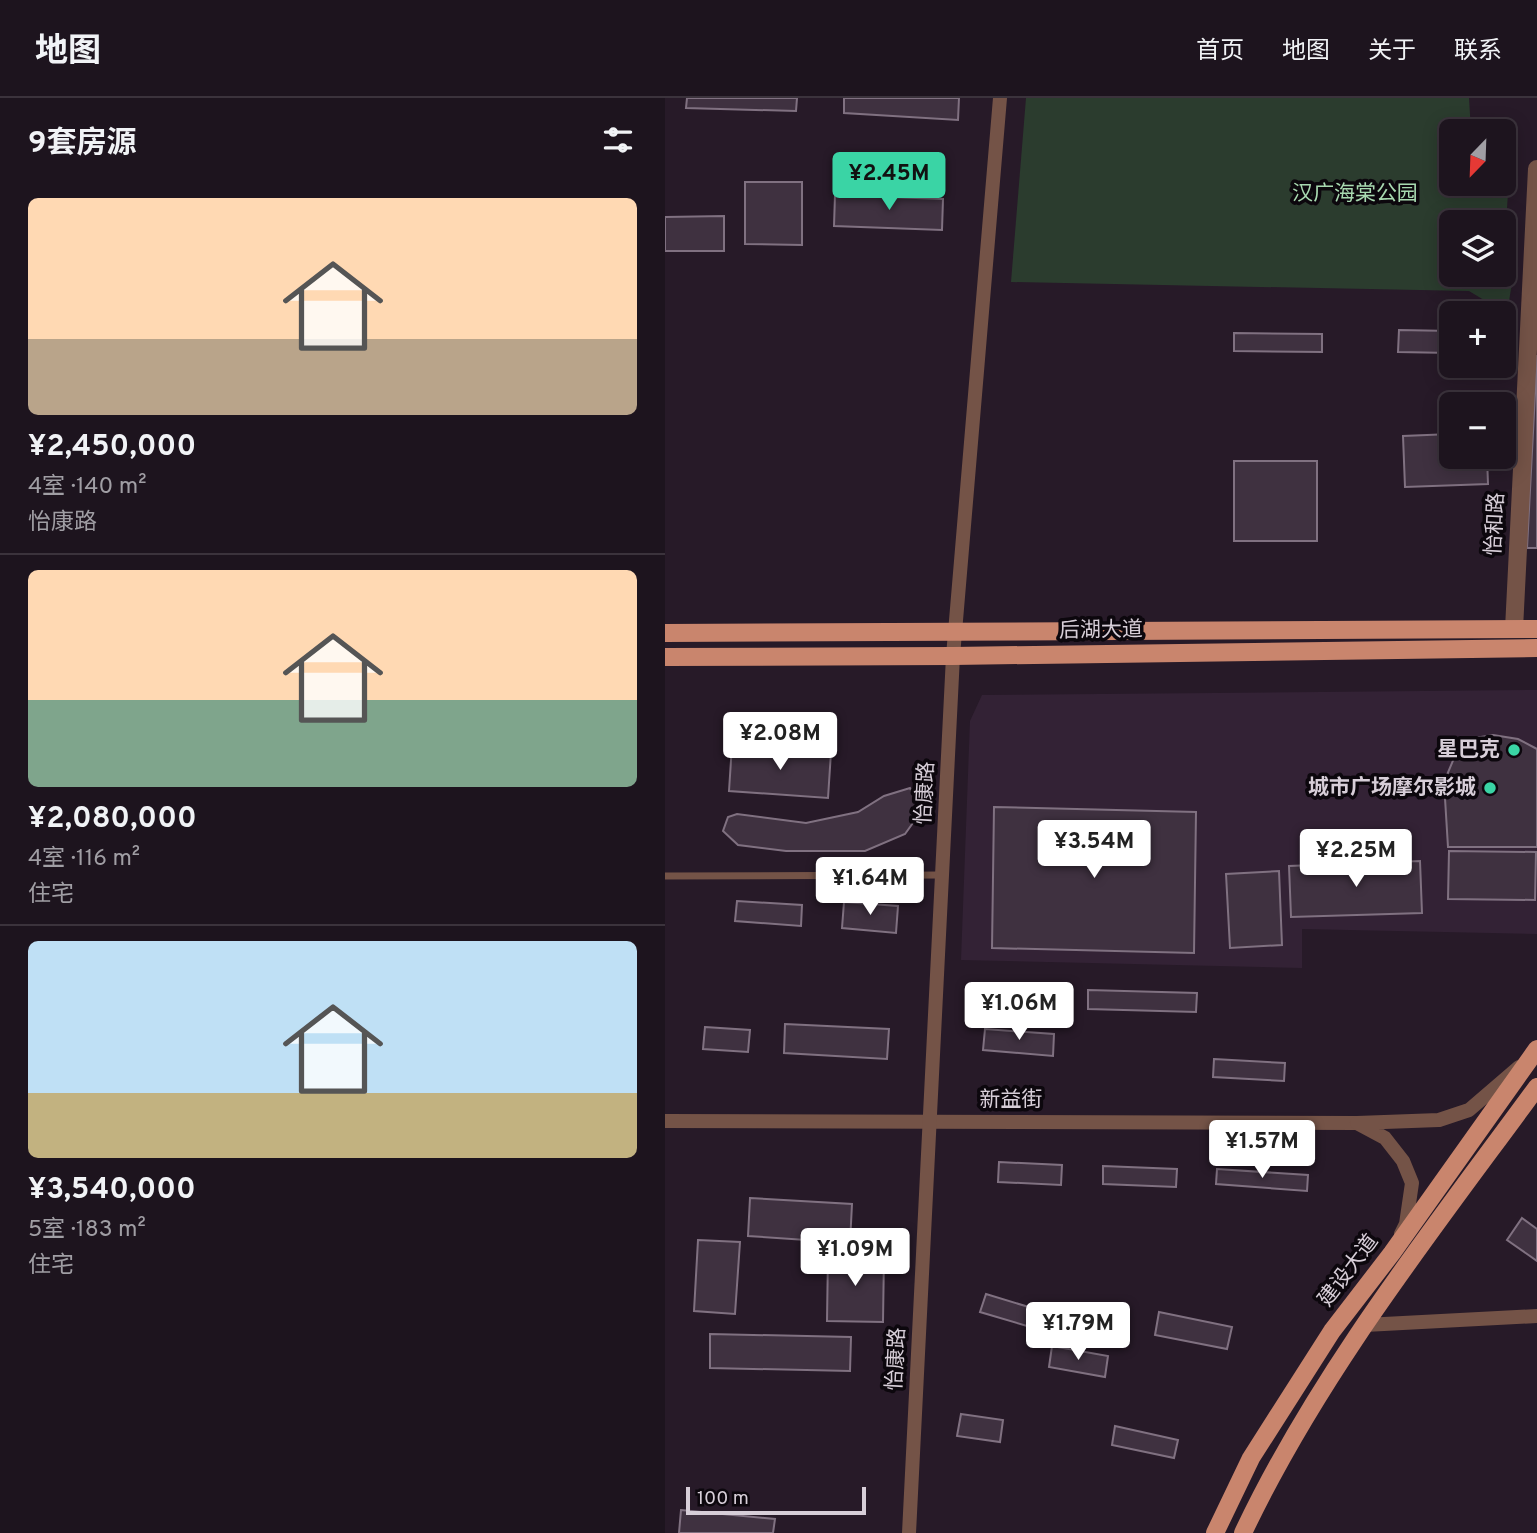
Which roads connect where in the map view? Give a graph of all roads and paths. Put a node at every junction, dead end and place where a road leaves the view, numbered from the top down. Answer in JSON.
{"nodes":[{"id":1,"x":1000,"y":98,"type":"edge"},
{"id":2,"x":1537,"y":169,"type":"edge"},
{"id":3,"x":1537,"y":180,"type":"edge"},
{"id":4,"x":1514,"y":629,"type":"junction"},
{"id":5,"x":1537,"y":629,"type":"edge"},
{"id":6,"x":955,"y":631,"type":"junction"},
{"id":7,"x":665,"y":633,"type":"edge"},
{"id":8,"x":1537,"y":648,"type":"edge"},
{"id":9,"x":953,"y":656,"type":"junction"},
{"id":10,"x":665,"y":657,"type":"edge"},
{"id":11,"x":943,"y":875,"type":"junction"},
{"id":12,"x":665,"y":876,"type":"edge"},
{"id":13,"x":1535,"y":1052,"type":"edge"},
{"id":14,"x":1537,"y":1087,"type":"edge"},
{"id":15,"x":665,"y":1120,"type":"edge"},
{"id":16,"x":930,"y":1121,"type":"junction"},
{"id":17,"x":1357,"y":1123,"type":"junction"},
{"id":18,"x":1392,"y":1253,"type":"junction"},
{"id":19,"x":1537,"y":1316,"type":"edge"},
{"id":20,"x":1365,"y":1325,"type":"junction"},
{"id":21,"x":909,"y":1533,"type":"edge"},
{"id":22,"x":1215,"y":1533,"type":"edge"},
{"id":23,"x":1243,"y":1533,"type":"edge"}],
"edges":[{"from":1,"to":6,"type":"street","name":"怡康路"},
{"from":2,"to":3,"type":"street","name":"怡和路"},
{"from":3,"to":4,"type":"street","name":"怡和路"},
{"from":4,"to":5,"type":"main road","name":"后湖大道"},
{"from":4,"to":6,"type":"main road","name":"后湖大道"},
{"from":6,"to":7,"type":"main road","name":"后湖大道"},
{"from":6,"to":9,"type":"street","name":"怡康路"},
{"from":8,"to":9,"type":"main road","name":"后湖大道"},
{"from":9,"to":10,"type":"main road","name":"后湖大道"},
{"from":9,"to":11,"type":"street","name":"怡康路"},
{"from":11,"to":12,"type":"lane"},
{"from":11,"to":16,"type":"street","name":"怡康路"},
{"from":13,"to":17,"type":"street","name":"新益街"},
{"from":13,"to":18,"type":"main road","name":"建设大道"},
{"from":14,"to":20,"type":"main road","name":"建设大道"},
{"from":15,"to":16,"type":"street","name":"新益街"},
{"from":16,"to":17,"type":"street","name":"新益街"},
{"from":16,"to":21,"type":"street","name":"怡康路"},
{"from":17,"to":18,"type":"street"},
{"from":18,"to":22,"type":"main road","name":"建设大道"},
{"from":19,"to":20,"type":"street"},
{"from":20,"to":23,"type":"main road","name":"建设大道"}]}
